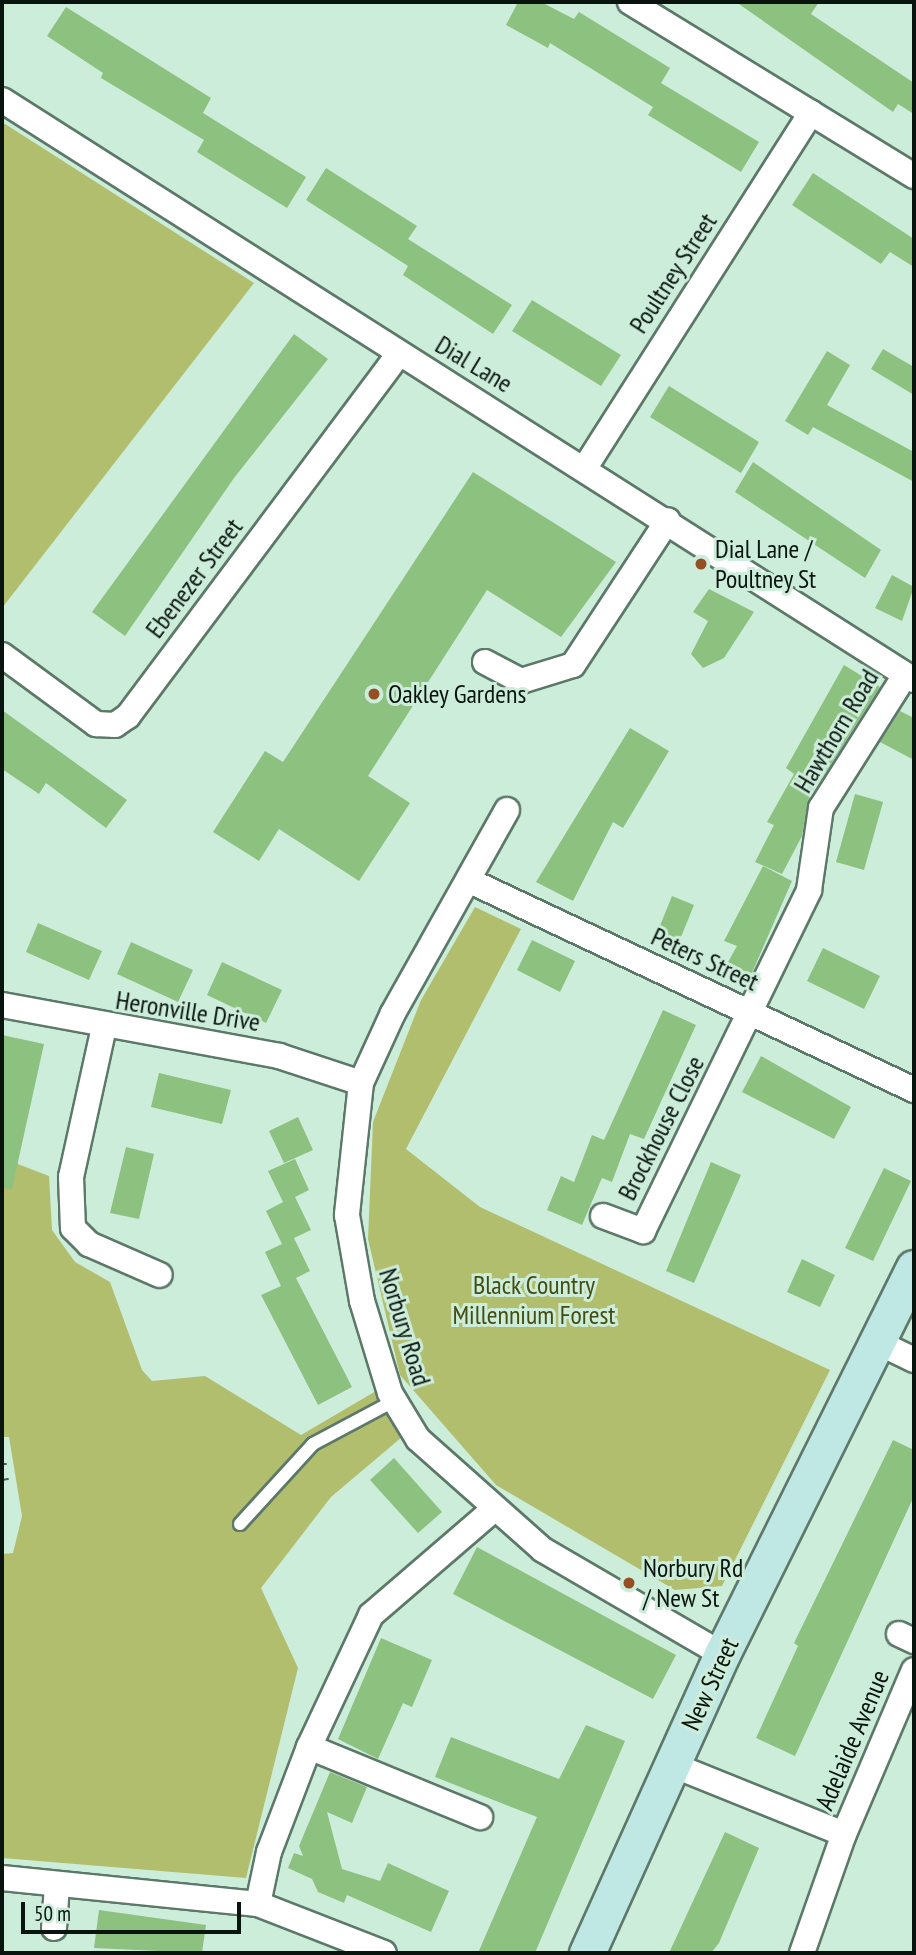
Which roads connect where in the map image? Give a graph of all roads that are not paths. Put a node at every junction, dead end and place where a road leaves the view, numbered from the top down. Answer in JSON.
{"nodes":[{"id":1,"x":630,"y":2,"type":"edge"},
{"id":2,"x":2,"y":100,"type":"edge"},
{"id":3,"x":811,"y":113,"type":"junction"},
{"id":4,"x":914,"y":176,"type":"edge"},
{"id":5,"x":399,"y":354,"type":"junction"},
{"id":6,"x":586,"y":466,"type":"junction"},
{"id":7,"x":668,"y":520,"type":"junction"},
{"id":8,"x":2,"y":655,"type":"edge"},
{"id":9,"x":485,"y":662,"type":"dead end"},
{"id":10,"x":910,"y":677,"type":"edge"},
{"id":11,"x":507,"y":810,"type":"dead end"},
{"id":12,"x":470,"y":881,"type":"junction"},
{"id":13,"x":2,"y":1005,"type":"edge"},
{"id":14,"x":752,"y":1014,"type":"junction"},
{"id":15,"x":104,"y":1027,"type":"junction"},
{"id":16,"x":361,"y":1083,"type":"junction"},
{"id":17,"x":914,"y":1090,"type":"edge"},
{"id":18,"x":603,"y":1216,"type":"dead end"},
{"id":19,"x":914,"y":1268,"type":"edge"},
{"id":20,"x":160,"y":1275,"type":"dead end"},
{"id":21,"x":877,"y":1342,"type":"junction"},
{"id":22,"x":914,"y":1360,"type":"edge"},
{"id":23,"x":394,"y":1401,"type":"junction"},
{"id":24,"x":493,"y":1510,"type":"junction"},
{"id":25,"x":240,"y":1524,"type":"dead end"},
{"id":26,"x":722,"y":1654,"type":"junction"},
{"id":27,"x":914,"y":1671,"type":"edge"},
{"id":28,"x":309,"y":1747,"type":"junction"},
{"id":29,"x":673,"y":1765,"type":"junction"},
{"id":30,"x":480,"y":1817,"type":"dead end"},
{"id":31,"x":844,"y":1834,"type":"junction"},
{"id":32,"x":2,"y":1878,"type":"edge"},
{"id":33,"x":57,"y":1885,"type":"junction"},
{"id":34,"x":258,"y":1904,"type":"junction"},
{"id":35,"x":54,"y":1928,"type":"dead end"},
{"id":36,"x":384,"y":1953,"type":"edge"},
{"id":37,"x":587,"y":1953,"type":"edge"},
{"id":38,"x":802,"y":1953,"type":"edge"}],
"edges":[{"from":1,"to":3,"type":"street"},
{"from":2,"to":5,"type":"street","name":"Dial Lane"},
{"from":3,"to":4,"type":"street"},
{"from":3,"to":6,"type":"street","name":"Poultney Street"},
{"from":5,"to":6,"type":"street","name":"Dial Lane"},
{"from":5,"to":8,"type":"street","name":"Ebenezer Street"},
{"from":6,"to":7,"type":"street","name":"Dial Lane"},
{"from":7,"to":9,"type":"street"},
{"from":7,"to":10,"type":"street","name":"Dial Lane"},
{"from":10,"to":14,"type":"street","name":"Hawthorn Road"},
{"from":11,"to":12,"type":"street","name":"Norbury Road"},
{"from":12,"to":14,"type":"street","name":"Peters Street"},
{"from":12,"to":16,"type":"street","name":"Norbury Road"},
{"from":13,"to":15,"type":"street","name":"Heronville Drive"},
{"from":14,"to":17,"type":"street","name":"Peters Street"},
{"from":14,"to":18,"type":"street","name":"Brockhouse Close"},
{"from":15,"to":16,"type":"street","name":"Heronville Drive"},
{"from":15,"to":20,"type":"street"},
{"from":16,"to":23,"type":"street","name":"Norbury Road"},
{"from":19,"to":21,"type":"street","name":"New Street"},
{"from":21,"to":22,"type":"street"},
{"from":21,"to":26,"type":"street","name":"New Street"},
{"from":23,"to":24,"type":"street","name":"Norbury Road"},
{"from":23,"to":25,"type":"lane"},
{"from":24,"to":26,"type":"street","name":"Norbury Road"},
{"from":24,"to":28,"type":"street"},
{"from":26,"to":29,"type":"street","name":"New Street"},
{"from":27,"to":31,"type":"street","name":"Adelaide Avenue"},
{"from":28,"to":30,"type":"street"},
{"from":28,"to":34,"type":"street"},
{"from":29,"to":31,"type":"street","name":"Adelaide Avenue"},
{"from":29,"to":37,"type":"street","name":"New Street"},
{"from":31,"to":38,"type":"street","name":"Adelaide Avenue"},
{"from":32,"to":33,"type":"street"},
{"from":33,"to":34,"type":"street"},
{"from":33,"to":35,"type":"street"},
{"from":34,"to":36,"type":"street"}]}
